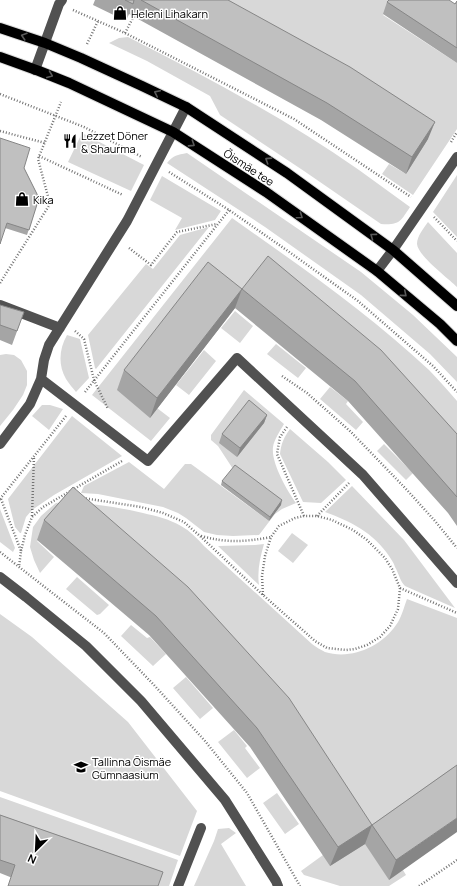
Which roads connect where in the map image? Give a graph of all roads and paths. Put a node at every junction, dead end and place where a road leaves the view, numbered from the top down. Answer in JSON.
{"nodes":[{"id":1,"x":60,"y":2,"type":"edge"},
{"id":2,"x":139,"y":9,"type":"dead end"},
{"id":3,"x":98,"y":21,"type":"junction"},
{"id":4,"x":0,"y":28,"type":"edge"},
{"id":5,"x":125,"y":32,"type":"junction"},
{"id":6,"x":45,"y":43,"type":"junction"},
{"id":7,"x":87,"y":45,"type":"dead end"},
{"id":8,"x":0,"y":57,"type":"edge"},
{"id":9,"x":35,"y":70,"type":"junction"},
{"id":10,"x":0,"y":94,"type":"edge"},
{"id":11,"x":61,"y":102,"type":"dead end"},
{"id":12,"x":186,"y":108,"type":"junction"},
{"id":13,"x":56,"y":116,"type":"junction"},
{"id":14,"x":0,"y":131,"type":"edge"},
{"id":15,"x":173,"y":132,"type":"junction"},
{"id":16,"x":45,"y":143,"type":"junction"},
{"id":17,"x":39,"y":156,"type":"junction"},
{"id":18,"x":457,"y":157,"type":"edge"},
{"id":19,"x":156,"y":165,"type":"junction"},
{"id":20,"x":138,"y":198,"type":"junction"},
{"id":21,"x":424,"y":206,"type":"junction"},
{"id":22,"x":229,"y":210,"type":"junction"},
{"id":23,"x":218,"y":224,"type":"junction"},
{"id":24,"x":116,"y":238,"type":"junction"},
{"id":25,"x":457,"y":242,"type":"edge"},
{"id":26,"x":393,"y":250,"type":"junction"},
{"id":27,"x":377,"y":271,"type":"junction"},
{"id":28,"x":0,"y":283,"type":"edge"},
{"id":29,"x":0,"y":305,"type":"edge"},
{"id":30,"x":457,"y":306,"type":"edge"},
{"id":31,"x":62,"y":325,"type":"junction"},
{"id":32,"x":457,"y":341,"type":"edge"},
{"id":33,"x":277,"y":372,"type":"dead end"},
{"id":34,"x":41,"y":379,"type":"junction"},
{"id":35,"x":94,"y":380,"type":"junction"},
{"id":36,"x":457,"y":392,"type":"edge"},
{"id":37,"x":74,"y":405,"type":"junction"},
{"id":38,"x":105,"y":410,"type":"dead end"},
{"id":39,"x":296,"y":414,"type":"junction"},
{"id":40,"x":0,"y":444,"type":"edge"},
{"id":41,"x":138,"y":453,"type":"junction"},
{"id":42,"x":34,"y":456,"type":"junction"},
{"id":43,"x":374,"y":456,"type":"junction"},
{"id":44,"x":360,"y":472,"type":"junction"},
{"id":45,"x":63,"y":496,"type":"junction"},
{"id":46,"x":70,"y":496,"type":"edge"},
{"id":47,"x":77,"y":497,"type":"edge"},
{"id":48,"x":0,"y":499,"type":"edge"},
{"id":49,"x":304,"y":516,"type":"junction"},
{"id":50,"x":317,"y":516,"type":"junction"},
{"id":51,"x":32,"y":517,"type":"junction"},
{"id":52,"x":200,"y":536,"type":"junction"},
{"id":53,"x":271,"y":537,"type":"junction"},
{"id":54,"x":457,"y":548,"type":"edge"},
{"id":55,"x":21,"y":551,"type":"junction"},
{"id":56,"x":19,"y":567,"type":"dead end"},
{"id":57,"x":0,"y":577,"type":"edge"},
{"id":58,"x":457,"y":583,"type":"edge"},
{"id":59,"x":400,"y":588,"type":"junction"},
{"id":60,"x":263,"y":595,"type":"junction"},
{"id":61,"x":457,"y":613,"type":"edge"},
{"id":62,"x":200,"y":828,"type":"dead end"},
{"id":63,"x":457,"y":860,"type":"edge"},
{"id":64,"x":178,"y":886,"type":"edge"},
{"id":65,"x":278,"y":886,"type":"edge"},
{"id":66,"x":419,"y":886,"type":"edge"}],
"edges":[{"from":1,"to":3,"type":"path"},
{"from":1,"to":6,"type":"street"},
{"from":2,"to":5,"type":"path"},
{"from":3,"to":5,"type":"path"},
{"from":3,"to":7,"type":"path"},
{"from":6,"to":4,"type":"main road","name":"Õismäe tee","one_way":true},
{"from":5,"to":21,"type":"path"},
{"from":6,"to":9,"type":"street"},
{"from":12,"to":6,"type":"main road","name":"Õismäe tee","one_way":true},
{"from":8,"to":9,"type":"main road","name":"Õismäe tee"},
{"from":9,"to":15,"type":"main road","name":"Õismäe tee","one_way":true},
{"from":10,"to":13,"type":"path"},
{"from":11,"to":13,"type":"path"},
{"from":12,"to":15,"type":"street"},
{"from":26,"to":12,"type":"main road","name":"Õismäe tee","one_way":true},
{"from":13,"to":16,"type":"path"},
{"from":13,"to":19,"type":"path"},
{"from":14,"to":16,"type":"path"},
{"from":15,"to":19,"type":"street"},
{"from":15,"to":27,"type":"main road","name":"Õismäe tee","one_way":true},
{"from":16,"to":17,"type":"path"},
{"from":17,"to":20,"type":"path"},
{"from":17,"to":28,"type":"path"},
{"from":18,"to":21,"type":"street"},
{"from":19,"to":20,"type":"street"},
{"from":19,"to":22,"type":"path"},
{"from":20,"to":24,"type":"street"},
{"from":21,"to":25,"type":"path"},
{"from":21,"to":26,"type":"street"},
{"from":22,"to":23,"type":"path"},
{"from":22,"to":36,"type":"path"},
{"from":23,"to":24,"type":"path"},
{"from":23,"to":35,"type":"path"},
{"from":24,"to":31,"type":"street"},
{"from":26,"to":27,"type":"street"},
{"from":26,"to":30,"type":"main road","name":"Õismäe tee"},
{"from":27,"to":32,"type":"main road","name":"Õismäe tee","one_way":true},
{"from":29,"to":31,"type":"street"},
{"from":31,"to":34,"type":"street"},
{"from":31,"to":35,"type":"path"},
{"from":33,"to":43,"type":"path"},
{"from":34,"to":37,"type":"street"},
{"from":34,"to":40,"type":"street"},
{"from":35,"to":37,"type":"path"},
{"from":35,"to":38,"type":"path"},
{"from":37,"to":41,"type":"street"},
{"from":37,"to":42,"type":"path"},
{"from":39,"to":41,"type":"street"},
{"from":39,"to":44,"type":"street"},
{"from":39,"to":49,"type":"path"},
{"from":41,"to":45,"type":"path"},
{"from":42,"to":48,"type":"path"},
{"from":42,"to":51,"type":"path"},
{"from":43,"to":44,"type":"path"},
{"from":43,"to":54,"type":"path"},
{"from":44,"to":50,"type":"path"},
{"from":44,"to":58,"type":"street"},
{"from":45,"to":46,"type":"path"},
{"from":45,"to":51,"type":"path"},
{"from":47,"to":52,"type":"path"},
{"from":48,"to":55,"type":"path"},
{"from":49,"to":50,"type":"path"},
{"from":49,"to":53,"type":"path"},
{"from":50,"to":59,"type":"path"},
{"from":51,"to":55,"type":"path"},
{"from":52,"to":53,"type":"path"},
{"from":52,"to":60,"type":"path"},
{"from":53,"to":60,"type":"path"},
{"from":55,"to":56,"type":"path"},
{"from":57,"to":65,"type":"street"},
{"from":59,"to":60,"type":"path"},
{"from":59,"to":61,"type":"path"},
{"from":62,"to":64,"type":"street"},
{"from":63,"to":66,"type":"path"}]}
